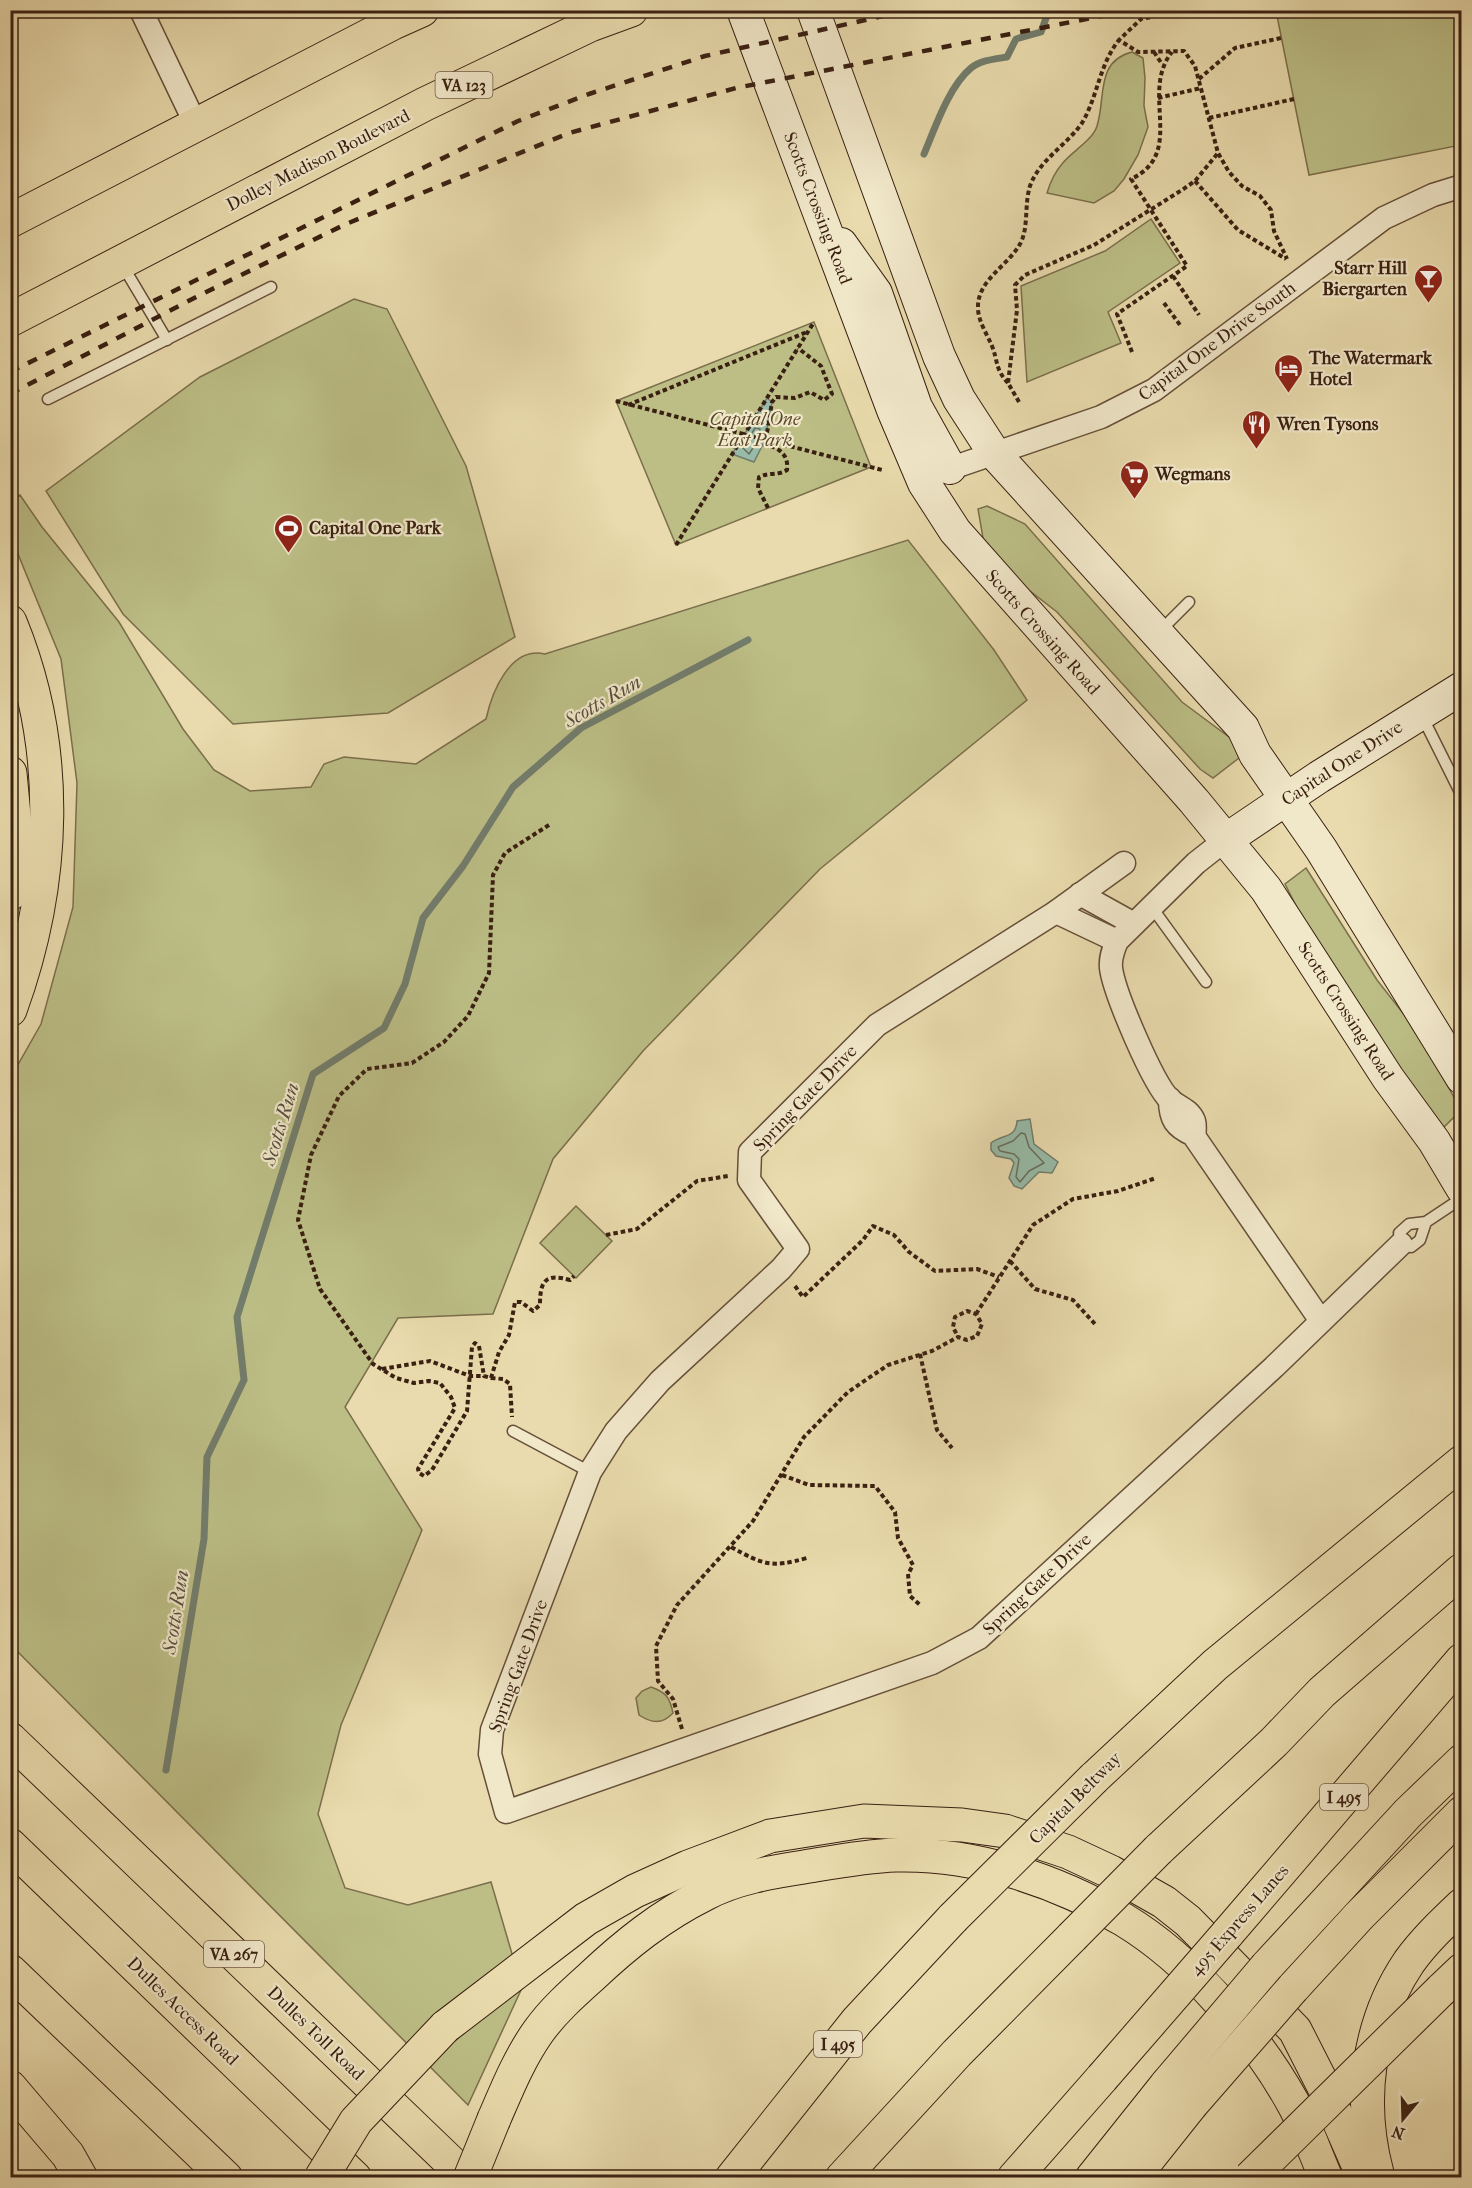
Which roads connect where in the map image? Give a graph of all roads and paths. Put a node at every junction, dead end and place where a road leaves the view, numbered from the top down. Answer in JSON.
{"nodes":[{"id":1,"x":141,"y":10,"type":"edge"},
{"id":2,"x":422,"y":10,"type":"edge"},
{"id":3,"x":631,"y":10,"type":"edge"},
{"id":4,"x":743,"y":10,"type":"edge"},
{"id":5,"x":813,"y":10,"type":"edge"},
{"id":6,"x":1187,"y":10,"type":"edge"},
{"id":7,"x":1175,"y":12,"type":"edge"},
{"id":8,"x":1281,"y":38,"type":"dead end"},
{"id":9,"x":1119,"y":40,"type":"junction"},
{"id":10,"x":1172,"y":51,"type":"junction"},
{"id":11,"x":1153,"y":52,"type":"junction"},
{"id":12,"x":1162,"y":64,"type":"junction"},
{"id":13,"x":1198,"y":79,"type":"junction"},
{"id":14,"x":1201,"y":88,"type":"junction"},
{"id":15,"x":1158,"y":98,"type":"junction"},
{"id":16,"x":1294,"y":99,"type":"dead end"},
{"id":17,"x":1209,"y":118,"type":"junction"},
{"id":18,"x":196,"y":125,"type":"junction"},
{"id":19,"x":1218,"y":153,"type":"junction"},
{"id":20,"x":1195,"y":180,"type":"junction"},
{"id":21,"x":1461,"y":186,"type":"edge"},
{"id":22,"x":1150,"y":207,"type":"junction"},
{"id":23,"x":10,"y":221,"type":"edge"},
{"id":24,"x":121,"y":262,"type":"junction"},
{"id":25,"x":1173,"y":276,"type":"junction"},
{"id":26,"x":271,"y":287,"type":"dead end"},
{"id":27,"x":1164,"y":303,"type":"dead end"},
{"id":28,"x":1199,"y":315,"type":"dead end"},
{"id":29,"x":10,"y":320,"type":"edge"},
{"id":30,"x":814,"y":322,"type":"dead end"},
{"id":31,"x":1180,"y":326,"type":"dead end"},
{"id":32,"x":808,"y":332,"type":"junction"},
{"id":33,"x":167,"y":340,"type":"junction"},
{"id":34,"x":798,"y":348,"type":"junction"},
{"id":35,"x":1132,"y":352,"type":"dead end"},
{"id":36,"x":1008,"y":382,"type":"junction"},
{"id":37,"x":48,"y":399,"type":"dead end"},
{"id":38,"x":616,"y":401,"type":"dead end"},
{"id":39,"x":1019,"y":402,"type":"dead end"},
{"id":40,"x":628,"y":405,"type":"junction"},
{"id":41,"x":744,"y":435,"type":"junction"},
{"id":42,"x":765,"y":440,"type":"junction"},
{"id":43,"x":994,"y":453,"type":"junction"},
{"id":44,"x":882,"y":470,"type":"dead end"},
{"id":45,"x":936,"y":473,"type":"junction"},
{"id":46,"x":768,"y":508,"type":"dead end"},
{"id":47,"x":676,"y":545,"type":"dead end"},
{"id":48,"x":1189,"y":602,"type":"dead end"},
{"id":49,"x":10,"y":622,"type":"edge"},
{"id":50,"x":1158,"y":632,"type":"junction"},
{"id":51,"x":1461,"y":688,"type":"edge"},
{"id":52,"x":1420,"y":713,"type":"junction"},
{"id":53,"x":10,"y":773,"type":"edge"},
{"id":54,"x":1459,"y":790,"type":"dead end"},
{"id":55,"x":1285,"y":799,"type":"junction"},
{"id":56,"x":549,"y":825,"type":"dead end"},
{"id":57,"x":1224,"y":841,"type":"junction"},
{"id":58,"x":1124,"y":863,"type":"dead end"},
{"id":59,"x":10,"y":894,"type":"edge"},
{"id":60,"x":1080,"y":894,"type":"junction"},
{"id":61,"x":1151,"y":906,"type":"junction"},
{"id":62,"x":1056,"y":912,"type":"junction"},
{"id":63,"x":1134,"y":924,"type":"junction"},
{"id":64,"x":1117,"y":941,"type":"junction"},
{"id":65,"x":1206,"y":982,"type":"dead end"},
{"id":66,"x":10,"y":1010,"type":"edge"},
{"id":67,"x":1461,"y":1078,"type":"edge"},
{"id":68,"x":750,"y":1175,"type":"junction"},
{"id":69,"x":1454,"y":1175,"type":"edge"},
{"id":70,"x":1156,"y":1178,"type":"dead end"},
{"id":71,"x":1461,"y":1198,"type":"edge"},
{"id":72,"x":1426,"y":1222,"type":"junction"},
{"id":73,"x":606,"y":1235,"type":"dead end"},
{"id":74,"x":1401,"y":1244,"type":"junction"},
{"id":75,"x":1010,"y":1261,"type":"junction"},
{"id":76,"x":782,"y":1269,"type":"junction"},
{"id":77,"x":573,"y":1276,"type":"dead end"},
{"id":78,"x":999,"y":1278,"type":"junction"},
{"id":79,"x":976,"y":1314,"type":"junction"},
{"id":80,"x":1321,"y":1321,"type":"junction"},
{"id":81,"x":1095,"y":1324,"type":"dead end"},
{"id":82,"x":958,"y":1337,"type":"junction"},
{"id":83,"x":921,"y":1354,"type":"junction"},
{"id":84,"x":382,"y":1370,"type":"junction"},
{"id":85,"x":470,"y":1376,"type":"junction"},
{"id":86,"x":484,"y":1376,"type":"junction"},
{"id":87,"x":491,"y":1378,"type":"junction"},
{"id":88,"x":513,"y":1431,"type":"joint"},
{"id":89,"x":952,"y":1448,"type":"dead end"},
{"id":90,"x":1461,"y":1462,"type":"edge"},
{"id":91,"x":590,"y":1472,"type":"junction"},
{"id":92,"x":782,"y":1475,"type":"junction"},
{"id":93,"x":731,"y":1547,"type":"junction"},
{"id":94,"x":807,"y":1558,"type":"dead end"},
{"id":95,"x":1461,"y":1570,"type":"edge"},
{"id":96,"x":1461,"y":1590,"type":"edge"},
{"id":97,"x":920,"y":1605,"type":"dead end"},
{"id":98,"x":1461,"y":1660,"type":"edge"},
{"id":99,"x":10,"y":1731,"type":"edge"},
{"id":100,"x":10,"y":1739,"type":"edge"},
{"id":101,"x":1274,"y":1742,"type":"junction"},
{"id":102,"x":687,"y":1749,"type":"junction"},
{"id":103,"x":1461,"y":1761,"type":"edge"},
{"id":104,"x":64,"y":1790,"type":"junction"},
{"id":105,"x":1461,"y":1814,"type":"edge"},
{"id":106,"x":10,"y":1845,"type":"edge"},
{"id":107,"x":1461,"y":1905,"type":"edge"},
{"id":108,"x":10,"y":1971,"type":"edge"},
{"id":109,"x":1451,"y":1980,"type":"edge"},
{"id":110,"x":10,"y":2087,"type":"edge"},
{"id":111,"x":403,"y":2117,"type":"junction"},
{"id":112,"x":848,"y":2172,"type":"edge"},
{"id":113,"x":81,"y":2178,"type":"edge"},
{"id":114,"x":226,"y":2178,"type":"edge"},
{"id":115,"x":321,"y":2178,"type":"edge"},
{"id":116,"x":355,"y":2178,"type":"edge"},
{"id":117,"x":469,"y":2178,"type":"edge"},
{"id":118,"x":480,"y":2178,"type":"edge"},
{"id":119,"x":732,"y":2178,"type":"edge"},
{"id":120,"x":1014,"y":2178,"type":"edge"},
{"id":121,"x":1092,"y":2178,"type":"edge"},
{"id":122,"x":1133,"y":2178,"type":"edge"},
{"id":123,"x":1250,"y":2178,"type":"edge"},
{"id":124,"x":1326,"y":2178,"type":"edge"},
{"id":125,"x":1364,"y":2178,"type":"edge"},
{"id":126,"x":1378,"y":2178,"type":"edge"}],
"edges":[{"from":1,"to":18,"type":"street"},
{"from":2,"to":18,"type":"main road"},
{"from":3,"to":24,"type":"main road","name":"Dolley Madison Boulevard","number":"VA 123"},
{"from":4,"to":45,"type":"main road","name":"Scotts Crossing Road"},
{"from":5,"to":43,"type":"main road"},
{"from":6,"to":7,"type":"path"},
{"from":7,"to":9,"type":"path"},
{"from":8,"to":13,"type":"path"},
{"from":9,"to":11,"type":"path"},
{"from":9,"to":36,"type":"path"},
{"from":10,"to":11,"type":"path"},
{"from":10,"to":12,"type":"path"},
{"from":10,"to":13,"type":"path"},
{"from":11,"to":12,"type":"path"},
{"from":12,"to":15,"type":"path"},
{"from":13,"to":14,"type":"path"},
{"from":14,"to":15,"type":"path"},
{"from":14,"to":17,"type":"path"},
{"from":15,"to":22,"type":"path"},
{"from":16,"to":17,"type":"path"},
{"from":17,"to":19,"type":"path"},
{"from":18,"to":23,"type":"main road"},
{"from":19,"to":20,"type":"path"},
{"from":19,"to":20,"type":"path"},
{"from":20,"to":22,"type":"path"},
{"from":21,"to":43,"type":"street","name":"Capital One Drive South"},
{"from":22,"to":25,"type":"path"},
{"from":22,"to":36,"type":"path"},
{"from":24,"to":29,"type":"main road","name":"Dolley Madison Boulevard","number":"VA 123"},
{"from":24,"to":33,"type":"lane"},
{"from":25,"to":28,"type":"path"},
{"from":25,"to":35,"type":"path"},
{"from":26,"to":33,"type":"lane"},
{"from":27,"to":31,"type":"path"},
{"from":30,"to":32,"type":"path"},
{"from":32,"to":34,"type":"path"},
{"from":32,"to":40,"type":"path"},
{"from":33,"to":37,"type":"lane"},
{"from":34,"to":41,"type":"path"},
{"from":34,"to":42,"type":"path"},
{"from":36,"to":39,"type":"path"},
{"from":38,"to":40,"type":"path"},
{"from":40,"to":41,"type":"path"},
{"from":41,"to":42,"type":"path"},
{"from":41,"to":47,"type":"path"},
{"from":42,"to":44,"type":"path"},
{"from":42,"to":46,"type":"path"},
{"from":43,"to":45,"type":"street","name":"Capital One Drive South"},
{"from":43,"to":50,"type":"main road"},
{"from":45,"to":57,"type":"main road","name":"Scotts Crossing Road"},
{"from":48,"to":50,"type":"lane"},
{"from":49,"to":66,"type":"main road"},
{"from":50,"to":55,"type":"main road"},
{"from":51,"to":52,"type":"main road","name":"Capital One Drive"},
{"from":52,"to":54,"type":"lane"},
{"from":52,"to":55,"type":"main road","name":"Capital One Drive"},
{"from":53,"to":59,"type":"main road"},
{"from":55,"to":57,"type":"main road","name":"Capital One Drive"},
{"from":55,"to":67,"type":"main road"},
{"from":56,"to":84,"type":"path"},
{"from":57,"to":61,"type":"street"},
{"from":57,"to":69,"type":"main road","name":"Scotts Crossing Road"},
{"from":58,"to":60,"type":"street","name":"Spring Gate Drive"},
{"from":60,"to":62,"type":"street","name":"Spring Gate Drive"},
{"from":60,"to":63,"type":"street"},
{"from":61,"to":63,"type":"street"},
{"from":61,"to":65,"type":"lane"},
{"from":62,"to":64,"type":"street"},
{"from":62,"to":68,"type":"street","name":"Spring Gate Drive"},
{"from":63,"to":64,"type":"street"},
{"from":64,"to":80,"type":"street"},
{"from":68,"to":73,"type":"path"},
{"from":68,"to":76,"type":"street","name":"Spring Gate Drive"},
{"from":70,"to":75,"type":"path"},
{"from":71,"to":72,"type":"lane"},
{"from":72,"to":74,"type":"lane"},
{"from":72,"to":74,"type":"lane"},
{"from":74,"to":80,"type":"street","name":"Spring Gate Drive"},
{"from":75,"to":78,"type":"path"},
{"from":75,"to":81,"type":"path"},
{"from":76,"to":78,"type":"path"},
{"from":76,"to":91,"type":"street","name":"Spring Gate Drive"},
{"from":77,"to":87,"type":"path"},
{"from":78,"to":79,"type":"path"},
{"from":79,"to":82,"type":"path"},
{"from":79,"to":82,"type":"path"},
{"from":80,"to":102,"type":"street","name":"Spring Gate Drive"},
{"from":82,"to":83,"type":"path"},
{"from":83,"to":89,"type":"path"},
{"from":83,"to":92,"type":"path"},
{"from":84,"to":85,"type":"path"},
{"from":84,"to":85,"type":"path"},
{"from":85,"to":86,"type":"path"},
{"from":85,"to":86,"type":"path"},
{"from":86,"to":87,"type":"path"},
{"from":87,"to":88,"type":"path"},
{"from":88,"to":91,"type":"lane"},
{"from":90,"to":119,"type":"main road","name":"Capital Beltway","number":"I 495","bridge":true},
{"from":91,"to":102,"type":"street","name":"Spring Gate Drive"},
{"from":92,"to":93,"type":"path"},
{"from":92,"to":97,"type":"path"},
{"from":93,"to":94,"type":"path"},
{"from":93,"to":102,"type":"path"},
{"from":95,"to":101,"type":"main road"},
{"from":96,"to":101,"type":"main road"},
{"from":98,"to":120,"type":"main road","name":"495 Express Lanes","number":"I 495","bridge":true},
{"from":99,"to":104,"type":"main road"},
{"from":100,"to":104,"type":"main road","name":"Dulles Toll Road","number":"VA 267"},
{"from":101,"to":112,"type":"main road","bridge":true},
{"from":103,"to":121,"type":"main road","bridge":true},
{"from":104,"to":111,"type":"main road","name":"Dulles Toll Road","number":"VA 267"},
{"from":105,"to":122,"type":"main road","bridge":true},
{"from":106,"to":116,"type":"main road","name":"Dulles Access Road"},
{"from":107,"to":126,"type":"main road"},
{"from":108,"to":114,"type":"main road"},
{"from":109,"to":123,"type":"main road","bridge":true},
{"from":110,"to":113,"type":"main road"},
{"from":111,"to":117,"type":"main road","name":"Dulles Toll Road","number":"VA 267"},
{"from":111,"to":118,"type":"main road"},
{"from":115,"to":125,"type":"main road","bridge":true},
{"from":117,"to":124,"type":"main road","bridge":true}]}
